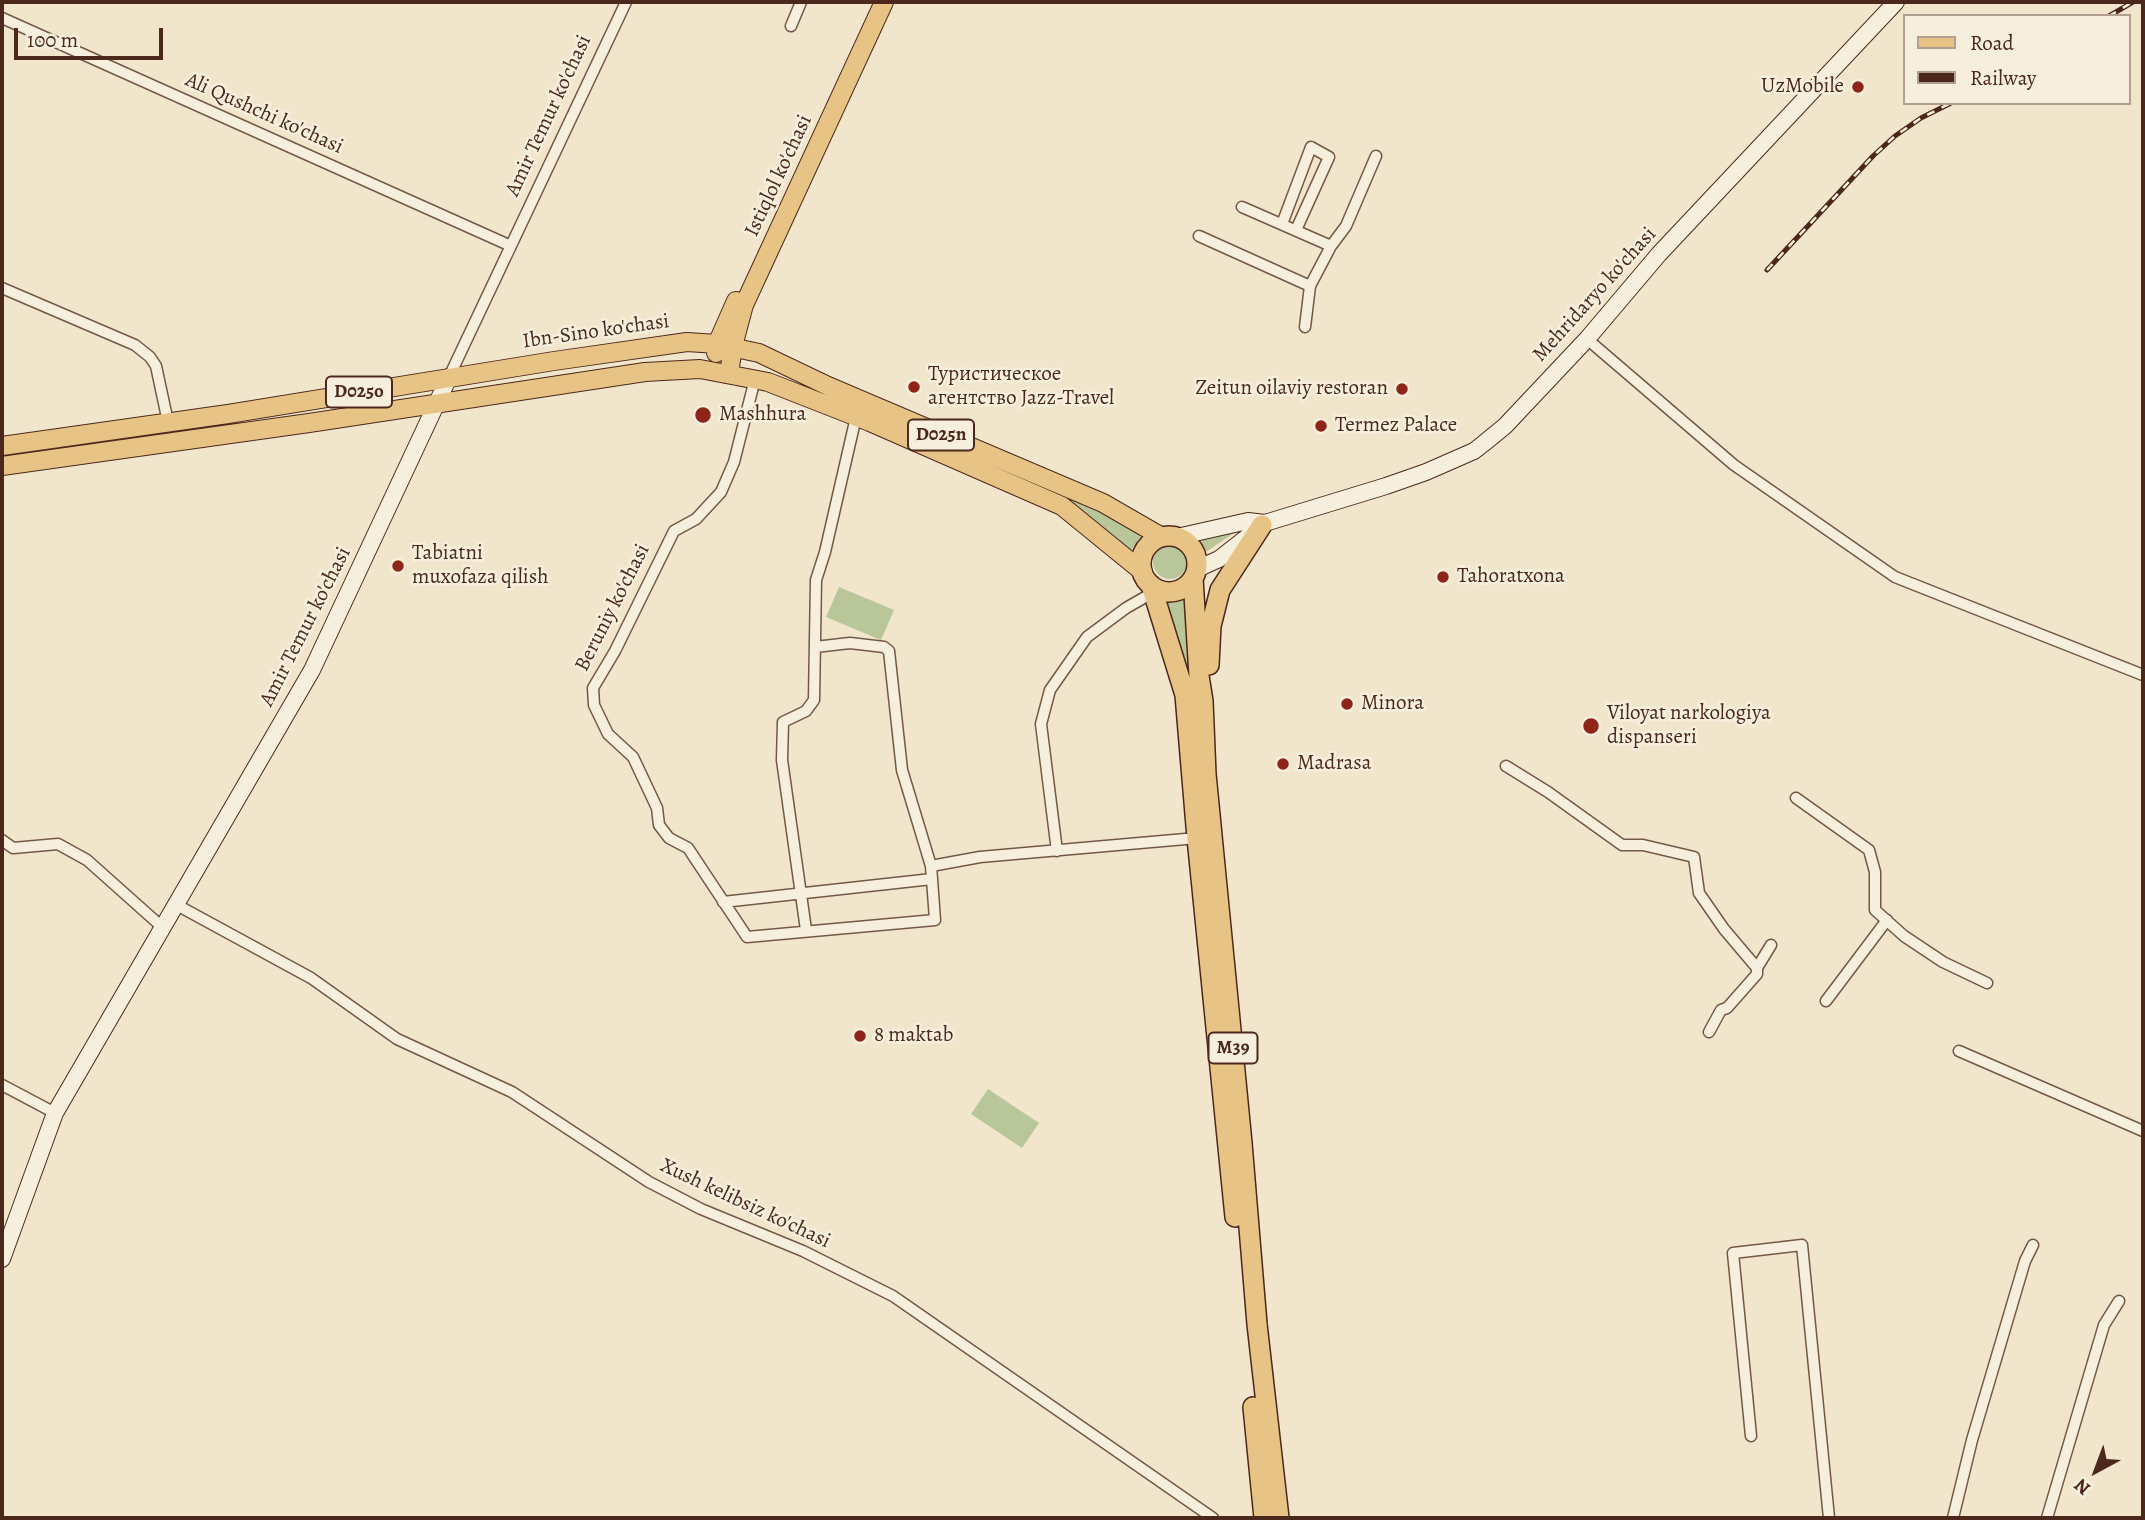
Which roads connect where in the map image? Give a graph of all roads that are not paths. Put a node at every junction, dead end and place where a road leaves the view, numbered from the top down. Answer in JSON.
{"nodes":[{"id":1,"x":626,"y":2,"type":"edge"},
{"id":2,"x":801,"y":2,"type":"edge"},
{"id":3,"x":873,"y":2,"type":"edge"},
{"id":4,"x":884,"y":2,"type":"edge"},
{"id":5,"x":1896,"y":2,"type":"edge"},
{"id":6,"x":2,"y":18,"type":"edge"},
{"id":7,"x":790,"y":26,"type":"dead end"},
{"id":8,"x":1376,"y":156,"type":"dead end"},
{"id":9,"x":1242,"y":207,"type":"dead end"},
{"id":10,"x":1282,"y":224,"type":"junction"},
{"id":11,"x":1296,"y":230,"type":"junction"},
{"id":12,"x":1199,"y":236,"type":"dead end"},
{"id":13,"x":511,"y":246,"type":"junction"},
{"id":14,"x":1331,"y":246,"type":"junction"},
{"id":15,"x":1310,"y":285,"type":"junction"},
{"id":16,"x":2,"y":288,"type":"edge"},
{"id":17,"x":1305,"y":327,"type":"dead end"},
{"id":18,"x":1587,"y":339,"type":"junction"},
{"id":19,"x":725,"y":345,"type":"junction"},
{"id":20,"x":722,"y":372,"type":"junction"},
{"id":21,"x":449,"y":377,"type":"junction"},
{"id":22,"x":755,"y":379,"type":"junction"},
{"id":23,"x":436,"y":404,"type":"junction"},
{"id":24,"x":856,"y":417,"type":"junction"},
{"id":25,"x":168,"y":422,"type":"junction"},
{"id":26,"x":2,"y":446,"type":"edge"},
{"id":27,"x":2,"y":467,"type":"edge"},
{"id":28,"x":1263,"y":524,"type":"junction"},
{"id":29,"x":1169,"y":537,"type":"junction"},
{"id":30,"x":1195,"y":574,"type":"junction"},
{"id":31,"x":1149,"y":583,"type":"junction"},
{"id":32,"x":815,"y":647,"type":"junction"},
{"id":33,"x":2143,"y":675,"type":"edge"},
{"id":34,"x":1203,"y":701,"type":"junction"},
{"id":35,"x":1506,"y":766,"type":"dead end"},
{"id":36,"x":1796,"y":798,"type":"dead end"},
{"id":37,"x":1197,"y":838,"type":"junction"},
{"id":38,"x":2,"y":840,"type":"edge"},
{"id":39,"x":1057,"y":850,"type":"junction"},
{"id":40,"x":931,"y":866,"type":"junction"},
{"id":41,"x":932,"y":879,"type":"junction"},
{"id":42,"x":801,"y":892,"type":"junction"},
{"id":43,"x":723,"y":902,"type":"junction"},
{"id":44,"x":175,"y":904,"type":"junction"},
{"id":45,"x":1887,"y":920,"type":"junction"},
{"id":46,"x":161,"y":926,"type":"junction"},
{"id":47,"x":806,"y":930,"type":"junction"},
{"id":48,"x":1771,"y":945,"type":"dead end"},
{"id":49,"x":1757,"y":968,"type":"junction"},
{"id":50,"x":1987,"y":983,"type":"dead end"},
{"id":51,"x":1826,"y":1001,"type":"dead end"},
{"id":52,"x":1709,"y":1032,"type":"dead end"},
{"id":53,"x":1959,"y":1051,"type":"dead end"},
{"id":54,"x":2,"y":1085,"type":"edge"},
{"id":55,"x":55,"y":1113,"type":"junction"},
{"id":56,"x":2143,"y":1131,"type":"edge"},
{"id":57,"x":2033,"y":1245,"type":"dead end"},
{"id":58,"x":2,"y":1259,"type":"edge"},
{"id":59,"x":2119,"y":1301,"type":"dead end"},
{"id":60,"x":1751,"y":1436,"type":"dead end"},
{"id":61,"x":1213,"y":1518,"type":"edge"},
{"id":62,"x":1264,"y":1518,"type":"edge"},
{"id":63,"x":1279,"y":1518,"type":"edge"},
{"id":64,"x":1829,"y":1518,"type":"edge"},
{"id":65,"x":1953,"y":1518,"type":"edge"},
{"id":66,"x":2047,"y":1518,"type":"edge"}],
"edges":[{"from":1,"to":13,"type":"street","name":"Amir Temur ko'chasi"},
{"from":2,"to":7,"type":"street"},
{"from":3,"to":19,"type":"main road","name":"Istiqlol ko'chasi"},
{"from":4,"to":19,"type":"main road","name":"Istiqlol ko'chasi"},
{"from":5,"to":18,"type":"main road","name":"Мehridaryo ko'chasi"},
{"from":6,"to":13,"type":"street","name":"Ali Qushchi ko'chasi"},
{"from":8,"to":14,"type":"street"},
{"from":9,"to":10,"type":"street"},
{"from":10,"to":11,"type":"street"},
{"from":10,"to":11,"type":"street"},
{"from":11,"to":14,"type":"street"},
{"from":12,"to":15,"type":"street"},
{"from":13,"to":21,"type":"street","name":"Amir Temur ko'chasi"},
{"from":14,"to":15,"type":"street"},
{"from":15,"to":17,"type":"street"},
{"from":16,"to":25,"type":"street"},
{"from":18,"to":28,"type":"main road","name":"Мehridaryo ko'chasi"},
{"from":18,"to":33,"type":"street"},
{"from":19,"to":20,"type":"main road","name":"Istiqlol ko'chasi"},
{"from":19,"to":21,"type":"main road","name":"Ibn-Sino ko'chasi","number":"D025o"},
{"from":19,"to":29,"type":"main road","name":"Ibn-Sino ko'chasi","number":"D025n"},
{"from":20,"to":22,"type":"main road","number":"D025n"},
{"from":20,"to":23,"type":"main road","number":"D025o"},
{"from":21,"to":23,"type":"main road","name":"Amir Temur ko'chasi"},
{"from":21,"to":25,"type":"main road","name":"Ibn-Sino ko'chasi","number":"D025o"},
{"from":22,"to":24,"type":"main road","number":"D025n"},
{"from":22,"to":43,"type":"street","name":"Beruniy ko'chasi"},
{"from":23,"to":27,"type":"main road","number":"D025o"},
{"from":23,"to":44,"type":"main road","name":"Amir Temur ko'chasi"},
{"from":24,"to":31,"type":"main road","number":"D025n"},
{"from":24,"to":32,"type":"street"},
{"from":25,"to":26,"type":"main road","name":"Ibn-Sino ko'chasi","number":"D025o"},
{"from":28,"to":29,"type":"main road"},
{"from":28,"to":30,"type":"main road"},
{"from":28,"to":34,"type":"highway"},
{"from":29,"to":30,"type":"highway"},
{"from":29,"to":31,"type":"highway"},
{"from":30,"to":31,"type":"highway"},
{"from":30,"to":34,"type":"highway","number":"M39"},
{"from":31,"to":37,"type":"highway","number":"M39"},
{"from":31,"to":39,"type":"street"},
{"from":32,"to":40,"type":"street"},
{"from":32,"to":42,"type":"street"},
{"from":34,"to":63,"type":"highway","number":"M39"},
{"from":35,"to":49,"type":"street"},
{"from":36,"to":45,"type":"street"},
{"from":37,"to":39,"type":"street"},
{"from":37,"to":62,"type":"highway","number":"M39"},
{"from":38,"to":46,"type":"street"},
{"from":39,"to":40,"type":"street"},
{"from":40,"to":41,"type":"street"},
{"from":41,"to":42,"type":"street"},
{"from":41,"to":47,"type":"street","name":"Beruniy ko'chasi"},
{"from":42,"to":43,"type":"street"},
{"from":42,"to":47,"type":"street"},
{"from":43,"to":47,"type":"street","name":"Beruniy ko'chasi"},
{"from":44,"to":46,"type":"main road","name":"Amir Temur ko'chasi"},
{"from":44,"to":61,"type":"street","name":"Xush kelibsiz ko'chasi"},
{"from":45,"to":50,"type":"street"},
{"from":45,"to":51,"type":"street"},
{"from":46,"to":55,"type":"main road","name":"Amir Temur ko'chasi"},
{"from":48,"to":49,"type":"street"},
{"from":49,"to":52,"type":"street"},
{"from":53,"to":56,"type":"street"},
{"from":54,"to":55,"type":"street"},
{"from":55,"to":58,"type":"main road","name":"Amir Temur ko'chasi"},
{"from":57,"to":65,"type":"street"},
{"from":59,"to":66,"type":"street"},
{"from":60,"to":64,"type":"street"}]}
